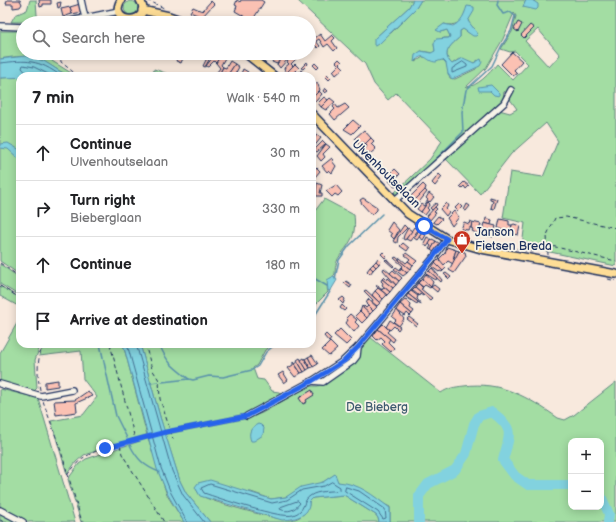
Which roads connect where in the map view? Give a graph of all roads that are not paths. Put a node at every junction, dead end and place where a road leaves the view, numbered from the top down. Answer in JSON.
{"nodes":[{"id":1,"x":81,"y":0,"type":"edge"},
{"id":2,"x":121,"y":0,"type":"edge"},
{"id":3,"x":140,"y":0,"type":"edge"},
{"id":4,"x":142,"y":10,"type":"junction"},
{"id":5,"x":119,"y":11,"type":"junction"},
{"id":6,"x":85,"y":16,"type":"edge"},
{"id":7,"x":95,"y":16,"type":"edge"},
{"id":8,"x":122,"y":16,"type":"edge"},
{"id":9,"x":139,"y":16,"type":"edge"},
{"id":10,"x":169,"y":16,"type":"edge"},
{"id":11,"x":0,"y":26,"type":"edge"},
{"id":12,"x":16,"y":27,"type":"edge"},
{"id":13,"x":254,"y":60,"type":"edge"},
{"id":14,"x":269,"y":72,"type":"edge"},
{"id":15,"x":511,"y":90,"type":"dead end"},
{"id":16,"x":316,"y":118,"type":"edge"},
{"id":17,"x":394,"y":201,"type":"junction"},
{"id":18,"x":447,"y":239,"type":"junction"},
{"id":19,"x":616,"y":274,"type":"edge"},
{"id":20,"x":0,"y":384,"type":"edge"},
{"id":21,"x":72,"y":390,"type":"dead end"},
{"id":22,"x":247,"y":416,"type":"road end"},
{"id":23,"x":0,"y":510,"type":"edge"},
{"id":24,"x":23,"y":522,"type":"edge"}],
"edges":[{"from":1,"to":6,"type":"street"},
{"from":2,"to":5,"type":"main road"},
{"from":3,"to":4,"type":"main road"},
{"from":4,"to":9,"type":"main road"},
{"from":4,"to":10,"type":"main road"},
{"from":5,"to":7,"type":"street"},
{"from":5,"to":8,"type":"main road"},
{"from":11,"to":12,"type":"street"},
{"from":13,"to":14,"type":"main road"},
{"from":15,"to":17,"type":"street"},
{"from":16,"to":17,"type":"main road","name":"Ulvenhoutselaan"},
{"from":17,"to":18,"type":"main road","name":"Ulvenhoutselaan"},
{"from":18,"to":19,"type":"main road","name":"Ulvenhoutselaan"},
{"from":18,"to":22,"type":"street"},
{"from":20,"to":21,"type":"street"},
{"from":23,"to":24,"type":"street"}]}
